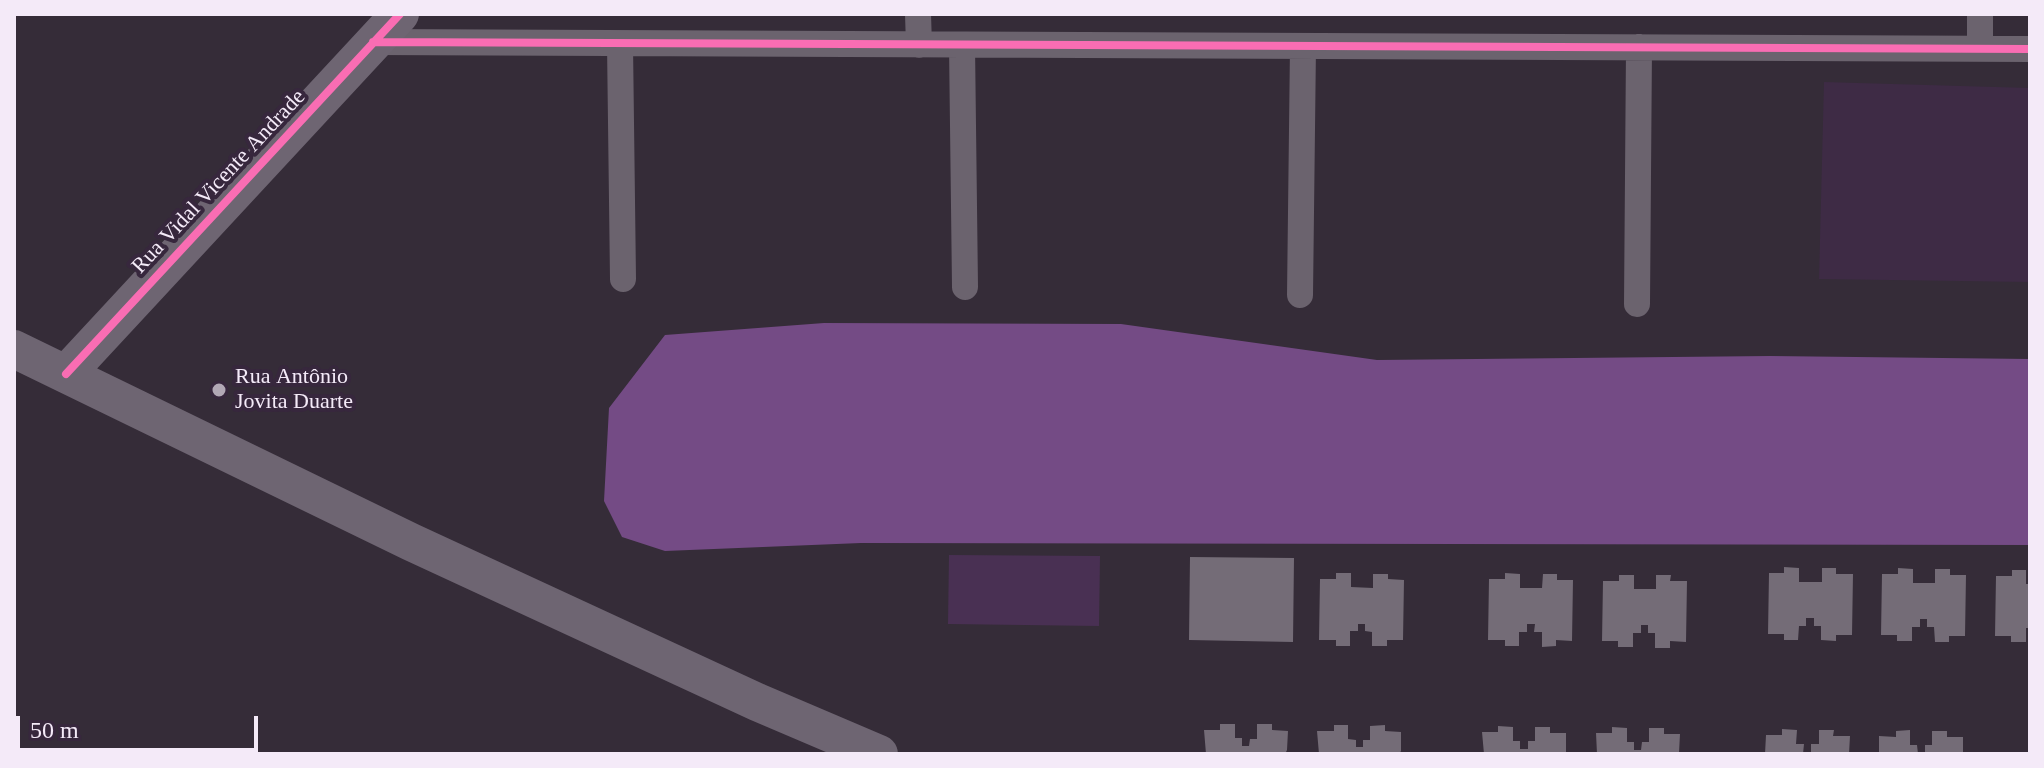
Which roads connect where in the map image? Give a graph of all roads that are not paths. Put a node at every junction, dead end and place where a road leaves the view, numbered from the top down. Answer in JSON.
{"nodes":[{"id":1,"x":400,"y":14,"type":"edge"},
{"id":2,"x":918,"y":14,"type":"edge"},
{"id":3,"x":1980,"y":14,"type":"edge"},
{"id":4,"x":373,"y":42,"type":"junction"},
{"id":5,"x":620,"y":44,"type":"junction"},
{"id":6,"x":919,"y":45,"type":"junction"},
{"id":7,"x":962,"y":45,"type":"junction"},
{"id":8,"x":1303,"y":46,"type":"junction"},
{"id":9,"x":1639,"y":47,"type":"junction"},
{"id":10,"x":1980,"y":48,"type":"junction"},
{"id":11,"x":2030,"y":49,"type":"edge"},
{"id":12,"x":623,"y":279,"type":"dead end"},
{"id":13,"x":965,"y":287,"type":"dead end"},
{"id":14,"x":1300,"y":295,"type":"dead end"},
{"id":15,"x":1637,"y":304,"type":"dead end"},
{"id":16,"x":14,"y":349,"type":"edge"},
{"id":17,"x":66,"y":374,"type":"junction"},
{"id":18,"x":879,"y":754,"type":"edge"}],
"edges":[{"from":1,"to":4,"type":"main road","name":"Rua Vidal Vicente Andrade"},
{"from":2,"to":6,"type":"street"},
{"from":3,"to":10,"type":"street"},
{"from":4,"to":5,"type":"street"},
{"from":4,"to":17,"type":"main road","name":"Rua Vidal Vicente Andrade"},
{"from":5,"to":6,"type":"street"},
{"from":5,"to":12,"type":"street"},
{"from":6,"to":7,"type":"street"},
{"from":7,"to":8,"type":"street"},
{"from":7,"to":13,"type":"street"},
{"from":8,"to":9,"type":"street"},
{"from":8,"to":14,"type":"street"},
{"from":9,"to":10,"type":"street"},
{"from":9,"to":15,"type":"street"},
{"from":10,"to":11,"type":"street"},
{"from":16,"to":17,"type":"main road"},
{"from":17,"to":18,"type":"main road"}]}
